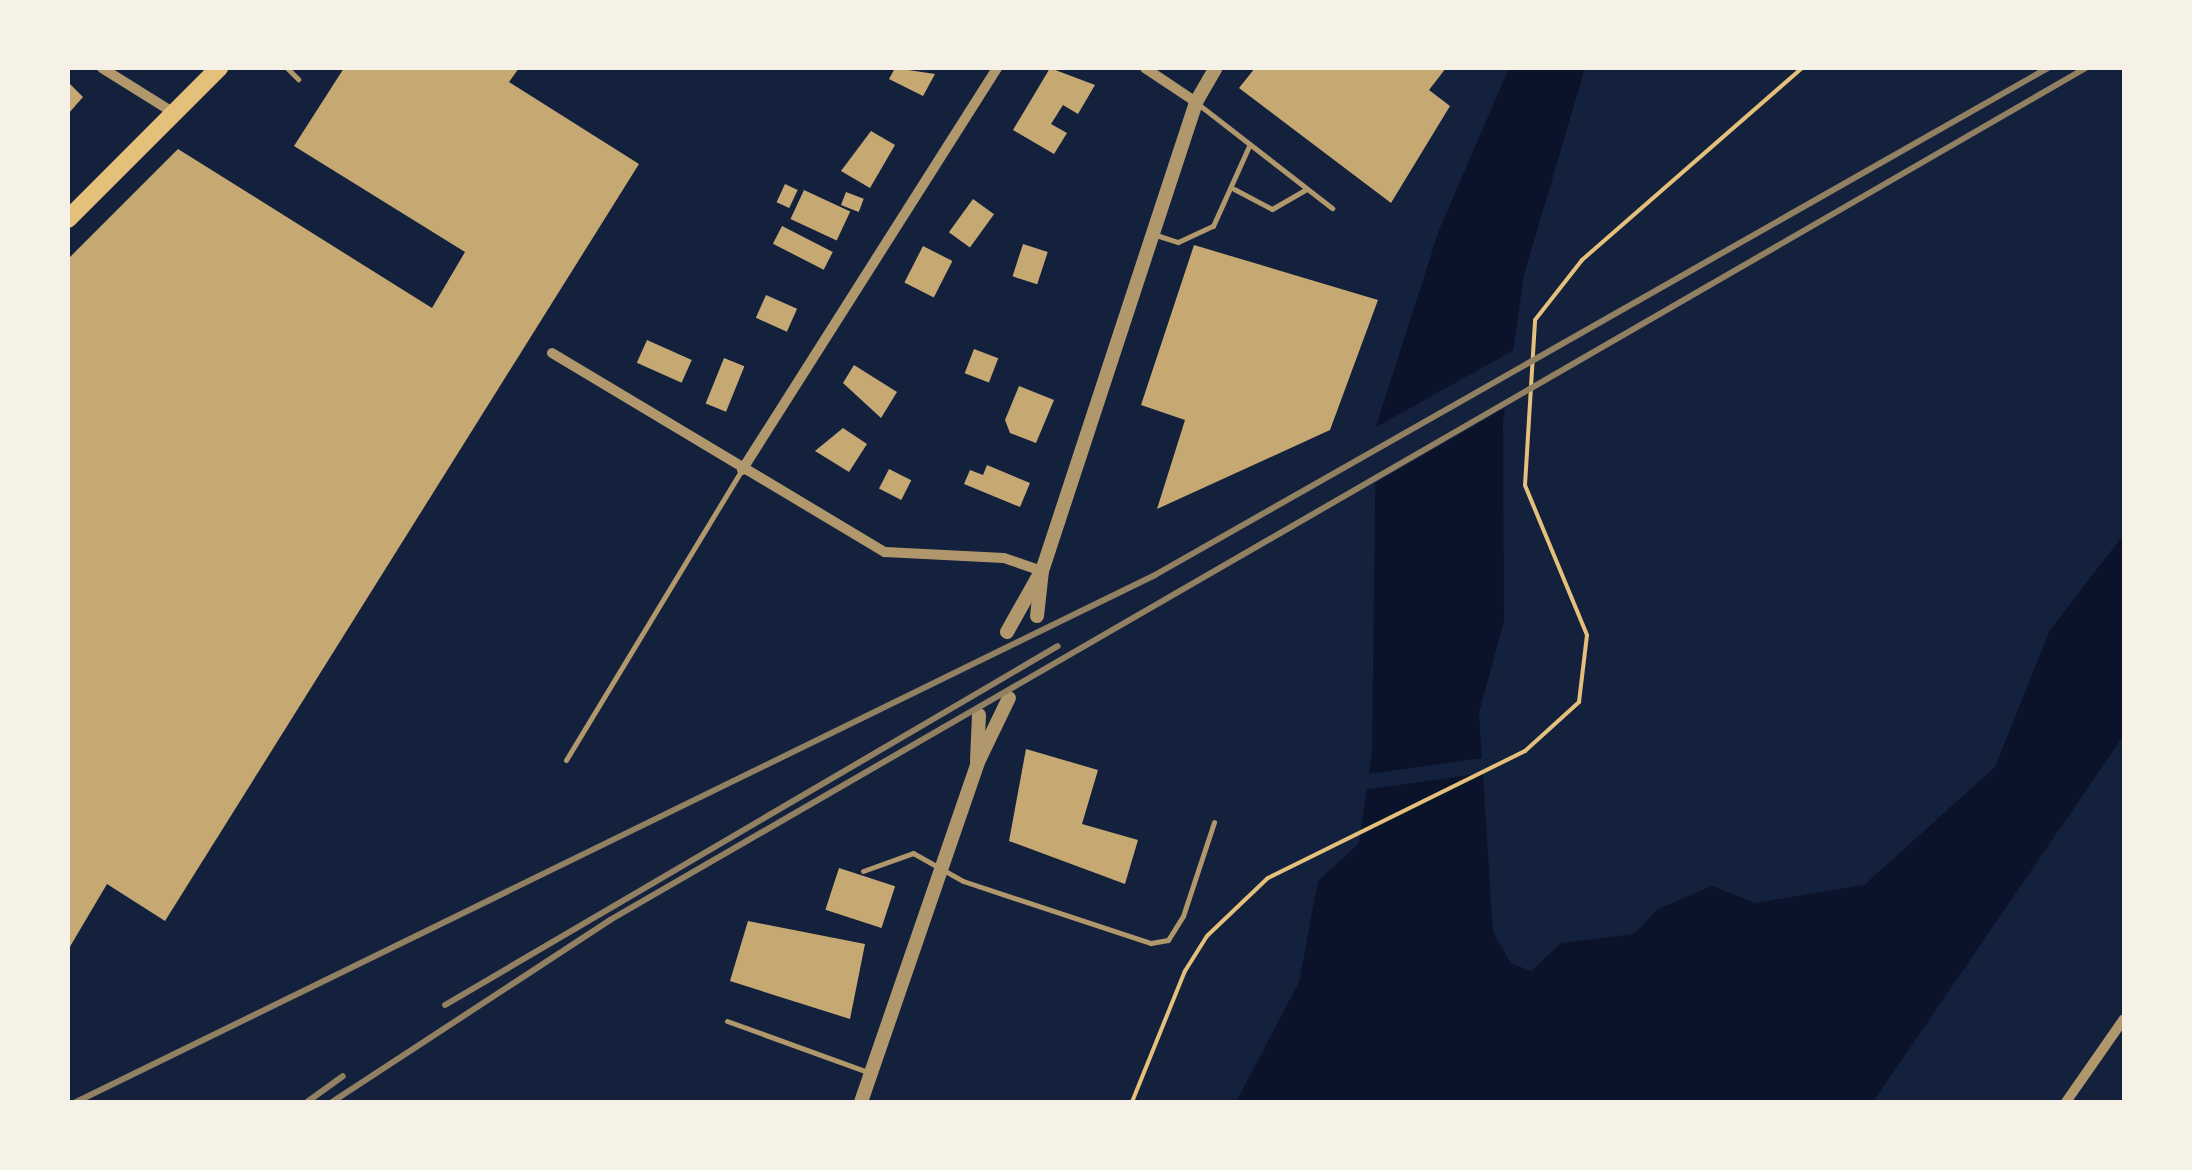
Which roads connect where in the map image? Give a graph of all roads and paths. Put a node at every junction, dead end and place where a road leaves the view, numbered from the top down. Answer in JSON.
{"nodes":[{"id":1,"x":102,"y":68,"type":"edge"},
{"id":2,"x":219,"y":68,"type":"edge"},
{"id":3,"x":286,"y":68,"type":"edge"},
{"id":4,"x":997,"y":68,"type":"edge"},
{"id":5,"x":1145,"y":68,"type":"edge"},
{"id":6,"x":1216,"y":68,"type":"edge"},
{"id":7,"x":1802,"y":68,"type":"edge"},
{"id":8,"x":298,"y":79,"type":"dead end"},
{"id":9,"x":1196,"y":102,"type":"junction"},
{"id":10,"x":174,"y":113,"type":"junction"},
{"id":11,"x":1249,"y":146,"type":"junction"},
{"id":12,"x":1234,"y":189,"type":"junction"},
{"id":13,"x":1306,"y":189,"type":"junction"},
{"id":14,"x":1332,"y":208,"type":"dead end"},
{"id":15,"x":68,"y":219,"type":"edge"},
{"id":16,"x":1153,"y":235,"type":"junction"},
{"id":17,"x":552,"y":353,"type":"dead end"},
{"id":18,"x":742,"y":470,"type":"junction"},
{"id":19,"x":1042,"y":570,"type":"junction"},
{"id":20,"x":1037,"y":616,"type":"dead end"},
{"id":21,"x":1007,"y":632,"type":"dead end"},
{"id":22,"x":1010,"y":698,"type":"dead end"},
{"id":23,"x":979,"y":716,"type":"dead end"},
{"id":24,"x":566,"y":760,"type":"dead end"},
{"id":25,"x":978,"y":762,"type":"junction"},
{"id":26,"x":1214,"y":822,"type":"dead end"},
{"id":27,"x":941,"y":868,"type":"junction"},
{"id":28,"x":862,"y":871,"type":"dead end"},
{"id":29,"x":2124,"y":1019,"type":"edge"},
{"id":30,"x":727,"y":1021,"type":"dead end"},
{"id":31,"x":871,"y":1073,"type":"junction"},
{"id":32,"x":861,"y":1102,"type":"edge"},
{"id":33,"x":1132,"y":1102,"type":"edge"},
{"id":34,"x":2066,"y":1102,"type":"edge"}],
"edges":[{"from":1,"to":10,"type":"street"},
{"from":2,"to":10,"type":"main road"},
{"from":3,"to":8,"type":"lane"},
{"from":4,"to":18,"type":"street"},
{"from":5,"to":9,"type":"street"},
{"from":6,"to":9,"type":"street"},
{"from":7,"to":33,"type":"path"},
{"from":9,"to":11,"type":"lane"},
{"from":9,"to":16,"type":"street"},
{"from":10,"to":15,"type":"main road"},
{"from":11,"to":12,"type":"lane"},
{"from":11,"to":13,"type":"lane"},
{"from":12,"to":13,"type":"lane"},
{"from":12,"to":16,"type":"lane"},
{"from":13,"to":14,"type":"lane"},
{"from":16,"to":19,"type":"street"},
{"from":17,"to":18,"type":"street"},
{"from":18,"to":19,"type":"street"},
{"from":18,"to":24,"type":"lane"},
{"from":19,"to":20,"type":"street"},
{"from":19,"to":21,"type":"street"},
{"from":22,"to":25,"type":"street"},
{"from":23,"to":25,"type":"street"},
{"from":25,"to":27,"type":"street"},
{"from":26,"to":27,"type":"lane"},
{"from":27,"to":28,"type":"lane"},
{"from":27,"to":31,"type":"street"},
{"from":29,"to":34,"type":"street"},
{"from":30,"to":31,"type":"lane"},
{"from":31,"to":32,"type":"street"}]}
